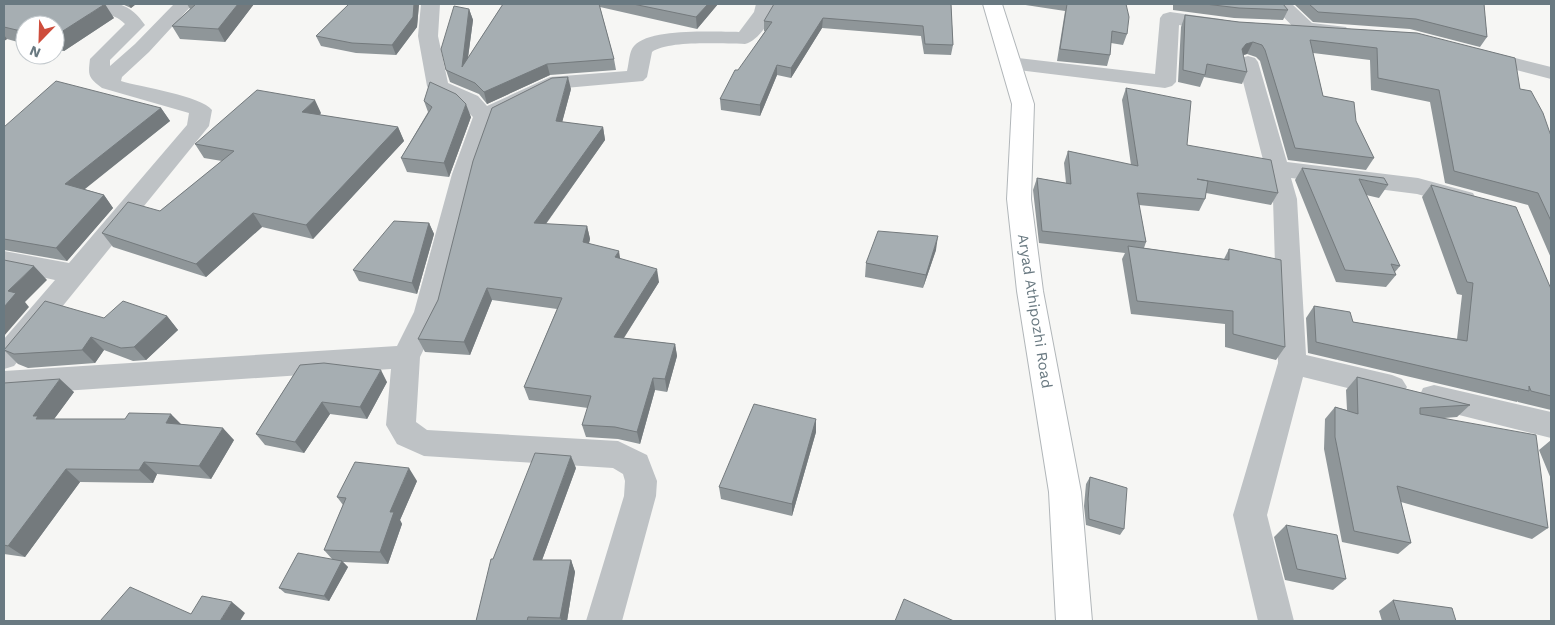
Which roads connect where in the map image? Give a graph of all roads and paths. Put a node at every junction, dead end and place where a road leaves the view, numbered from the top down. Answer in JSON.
{"nodes":[{"id":1,"x":95,"y":4,"type":"edge"},
{"id":2,"x":184,"y":4,"type":"edge"},
{"id":3,"x":430,"y":4,"type":"edge"},
{"id":4,"x":765,"y":4,"type":"edge"},
{"id":5,"x":992,"y":4,"type":"edge"},
{"id":6,"x":1281,"y":4,"type":"edge"},
{"id":7,"x":1243,"y":27,"type":"edge"},
{"id":8,"x":1279,"y":28,"type":"edge"},
{"id":9,"x":1306,"y":29,"type":"junction"},
{"id":10,"x":1354,"y":32,"type":"edge"},
{"id":11,"x":1457,"y":49,"type":"edge"},
{"id":12,"x":1010,"y":62,"type":"junction"},
{"id":13,"x":1248,"y":62,"type":"dead end"},
{"id":14,"x":1551,"y":73,"type":"edge"},
{"id":15,"x":109,"y":84,"type":"junction"},
{"id":16,"x":484,"y":116,"type":"junction"},
{"id":17,"x":1278,"y":169,"type":"junction"},
{"id":18,"x":1490,"y":205,"type":"edge"},
{"id":19,"x":4,"y":260,"type":"edge"},
{"id":20,"x":75,"y":274,"type":"junction"},
{"id":21,"x":406,"y":357,"type":"junction"},
{"id":22,"x":4,"y":358,"type":"edge"},
{"id":23,"x":1292,"y":363,"type":"junction"},
{"id":24,"x":4,"y":383,"type":"edge"},
{"id":25,"x":1551,"y":425,"type":"edge"},
{"id":26,"x":604,"y":621,"type":"edge"},
{"id":27,"x":1074,"y":621,"type":"edge"},
{"id":28,"x":1276,"y":621,"type":"edge"}],
"edges":[{"from":1,"to":15,"type":"street"},
{"from":2,"to":15,"type":"street"},
{"from":3,"to":16,"type":"street"},
{"from":4,"to":16,"type":"street"},
{"from":5,"to":12,"type":"street","name":"Aryad Athipozhi Road"},
{"from":6,"to":9,"type":"street"},
{"from":7,"to":12,"type":"street"},
{"from":8,"to":9,"type":"street"},
{"from":9,"to":10,"type":"street"},
{"from":11,"to":14,"type":"street"},
{"from":12,"to":27,"type":"street","name":"Aryad Athipozhi Road"},
{"from":13,"to":17,"type":"street"},
{"from":15,"to":20,"type":"street"},
{"from":16,"to":21,"type":"street"},
{"from":17,"to":18,"type":"street"},
{"from":17,"to":23,"type":"street"},
{"from":19,"to":20,"type":"street"},
{"from":20,"to":22,"type":"street"},
{"from":21,"to":24,"type":"street"},
{"from":21,"to":26,"type":"street"},
{"from":23,"to":25,"type":"street"},
{"from":23,"to":28,"type":"street"}]}
